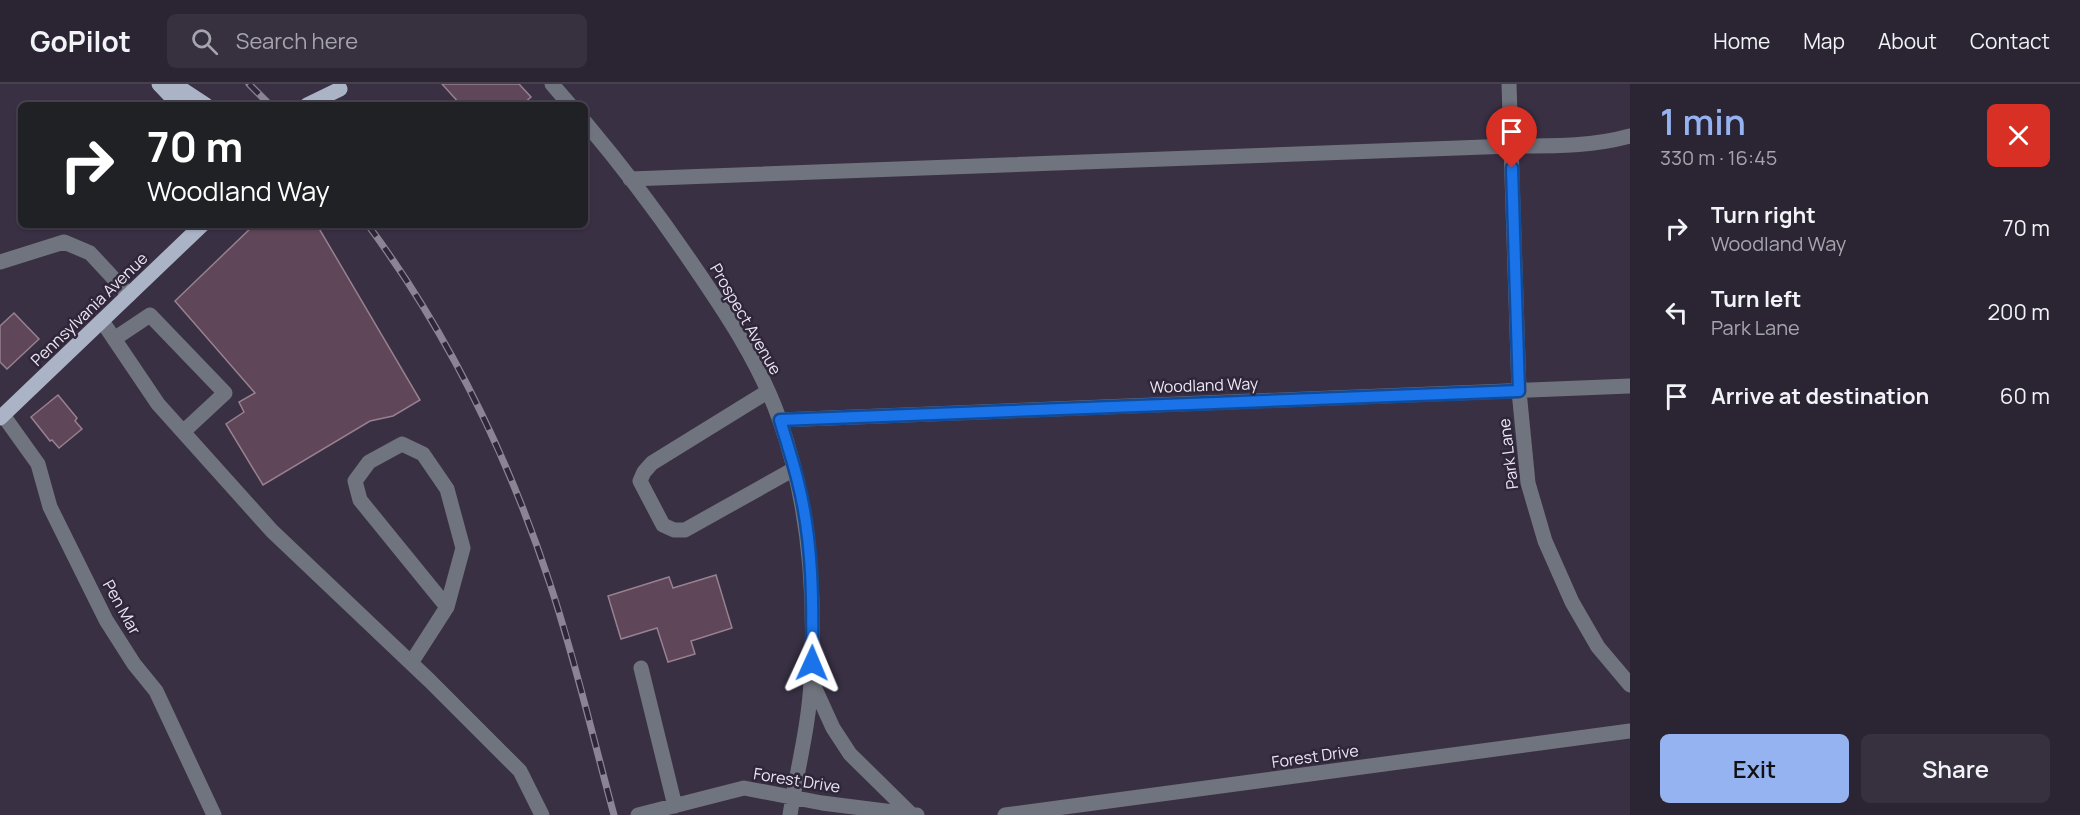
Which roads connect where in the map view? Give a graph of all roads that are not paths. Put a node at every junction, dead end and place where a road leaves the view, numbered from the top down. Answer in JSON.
{"nodes":[{"id":1,"x":159,"y":84,"type":"edge"},
{"id":2,"x":174,"y":84,"type":"edge"},
{"id":3,"x":552,"y":84,"type":"edge"},
{"id":4,"x":1509,"y":84,"type":"edge"},
{"id":5,"x":342,"y":87,"type":"edge"},
{"id":6,"x":176,"y":102,"type":"edge"},
{"id":7,"x":201,"y":102,"type":"edge"},
{"id":8,"x":313,"y":102,"type":"edge"},
{"id":9,"x":327,"y":102,"type":"edge"},
{"id":10,"x":567,"y":102,"type":"edge"},
{"id":11,"x":588,"y":126,"type":"edge"},
{"id":12,"x":1630,"y":136,"type":"edge"},
{"id":13,"x":1511,"y":146,"type":"junction"},
{"id":14,"x":630,"y":179,"type":"junction"},
{"id":15,"x":185,"y":228,"type":"edge"},
{"id":16,"x":199,"y":228,"type":"edge"},
{"id":17,"x":167,"y":259,"type":"junction"},
{"id":18,"x":0,"y":262,"type":"edge"},
{"id":19,"x":129,"y":295,"type":"junction"},
{"id":20,"x":102,"y":321,"type":"junction"},
{"id":21,"x":114,"y":339,"type":"junction"},
{"id":22,"x":1630,"y":386,"type":"edge"},
{"id":23,"x":1519,"y":391,"type":"junction"},
{"id":24,"x":767,"y":392,"type":"junction"},
{"id":25,"x":2,"y":416,"type":"edge"},
{"id":26,"x":780,"y":420,"type":"junction"},
{"id":27,"x":183,"y":432,"type":"junction"},
{"id":28,"x":794,"y":469,"type":"junction"},
{"id":29,"x":447,"y":607,"type":"junction"},
{"id":30,"x":411,"y":663,"type":"junction"},
{"id":31,"x":641,"y":668,"type":"dead end"},
{"id":32,"x":811,"y":681,"type":"junction"},
{"id":33,"x":1630,"y":685,"type":"edge"},
{"id":34,"x":1630,"y":731,"type":"edge"},
{"id":35,"x":793,"y":797,"type":"junction"},
{"id":36,"x":675,"y":806,"type":"junction"},
{"id":37,"x":911,"y":814,"type":"edge"},
{"id":38,"x":214,"y":815,"type":"edge"},
{"id":39,"x":542,"y":815,"type":"edge"},
{"id":40,"x":638,"y":815,"type":"edge"},
{"id":41,"x":790,"y":815,"type":"edge"},
{"id":42,"x":917,"y":815,"type":"edge"},
{"id":43,"x":1005,"y":815,"type":"edge"}],
"edges":[{"from":1,"to":6,"type":"main road"},
{"from":2,"to":7,"type":"main road"},
{"from":3,"to":10,"type":"street"},
{"from":4,"to":13,"type":"street","name":"Park Lane"},
{"from":5,"to":8,"type":"main road"},
{"from":5,"to":9,"type":"main road"},
{"from":11,"to":14,"type":"street","name":"Prospect Avenue"},
{"from":12,"to":13,"type":"street"},
{"from":13,"to":14,"type":"street"},
{"from":13,"to":23,"type":"street","name":"Park Lane"},
{"from":14,"to":24,"type":"street","name":"Prospect Avenue"},
{"from":15,"to":17,"type":"main road"},
{"from":16,"to":17,"type":"main road","name":"Pennsylvania Avenue"},
{"from":17,"to":19,"type":"main road","name":"Pennsylvania Avenue"},
{"from":18,"to":19,"type":"street"},
{"from":19,"to":20,"type":"main road","name":"Pennsylvania Avenue"},
{"from":20,"to":21,"type":"street"},
{"from":20,"to":25,"type":"main road","name":"Pennsylvania Avenue"},
{"from":21,"to":27,"type":"street"},
{"from":21,"to":27,"type":"street"},
{"from":22,"to":23,"type":"street","name":"Woodland Way"},
{"from":23,"to":26,"type":"street","name":"Woodland Way"},
{"from":23,"to":33,"type":"street","name":"Park Lane"},
{"from":24,"to":26,"type":"street","name":"Prospect Avenue"},
{"from":24,"to":28,"type":"street"},
{"from":25,"to":38,"type":"street","name":"Pen Mar"},
{"from":26,"to":28,"type":"street","name":"Prospect Avenue"},
{"from":27,"to":30,"type":"street"},
{"from":28,"to":32,"type":"street","name":"Prospect Avenue"},
{"from":29,"to":29,"type":"street"},
{"from":29,"to":30,"type":"street"},
{"from":30,"to":39,"type":"street"},
{"from":31,"to":36,"type":"street"},
{"from":32,"to":35,"type":"street","name":"Prospect Avenue"},
{"from":32,"to":37,"type":"street"},
{"from":34,"to":43,"type":"street","name":"Forest Drive"},
{"from":35,"to":36,"type":"street","name":"Forest Drive"},
{"from":35,"to":37,"type":"street","name":"Forest Drive"},
{"from":35,"to":41,"type":"street","name":"Prospect Avenue"},
{"from":36,"to":40,"type":"street","name":"Forest Drive"},
{"from":37,"to":42,"type":"street","name":"Forest Drive"}]}
